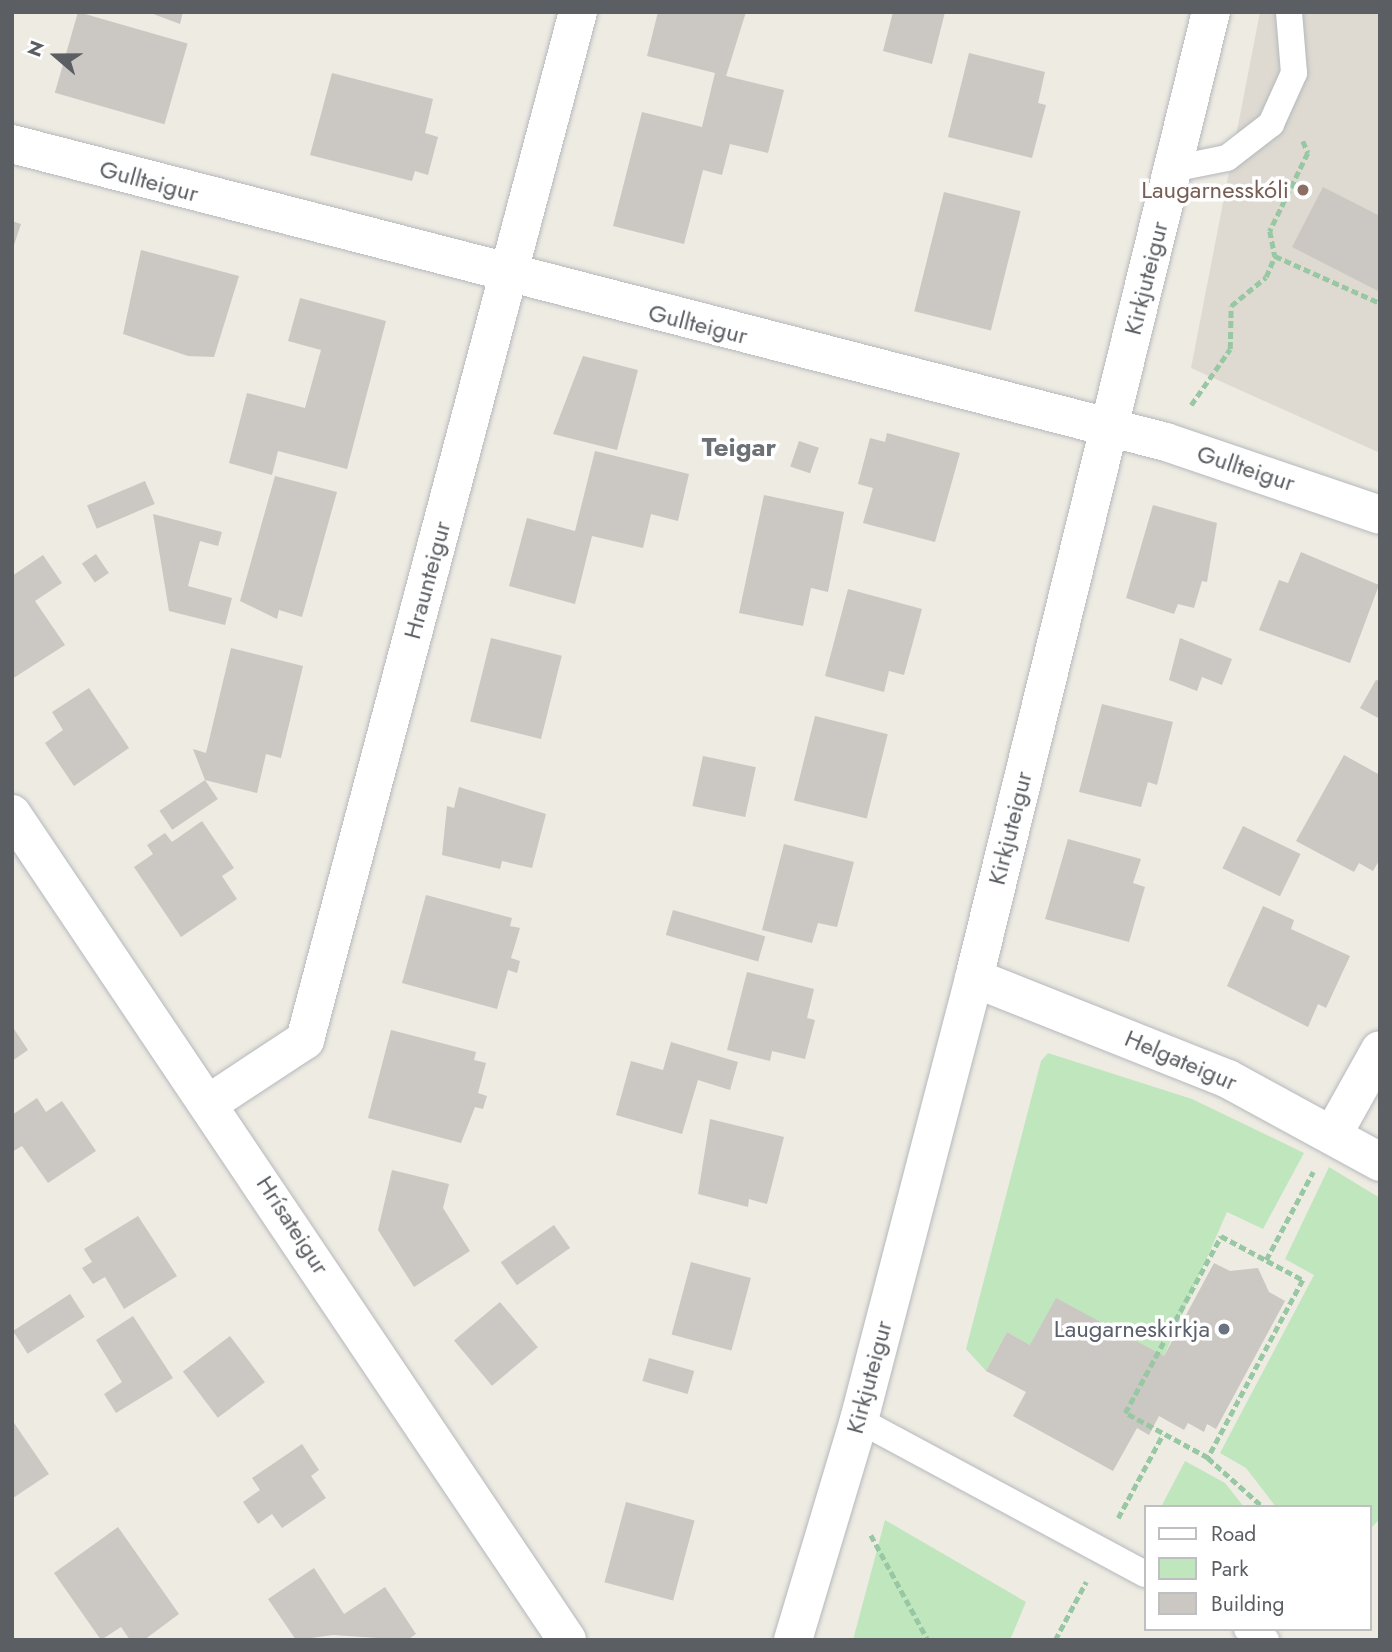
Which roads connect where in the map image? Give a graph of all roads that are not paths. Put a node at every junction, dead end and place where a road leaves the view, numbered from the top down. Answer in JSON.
{"nodes":[{"id":1,"x":578,"y":12,"type":"edge"},
{"id":2,"x":1211,"y":12,"type":"edge"},
{"id":3,"x":1289,"y":12,"type":"edge"},
{"id":4,"x":12,"y":144,"type":"edge"},
{"id":5,"x":1172,"y":169,"type":"junction"},
{"id":6,"x":508,"y":276,"type":"junction"},
{"id":7,"x":1108,"y":427,"type":"junction"},
{"id":8,"x":1380,"y":515,"type":"edge"},
{"id":9,"x":12,"y":814,"type":"edge"},
{"id":10,"x":974,"y":978,"type":"junction"},
{"id":11,"x":1380,"y":1049,"type":"edge"},
{"id":12,"x":211,"y":1102,"type":"junction"},
{"id":13,"x":1333,"y":1134,"type":"junction"},
{"id":14,"x":1380,"y":1162,"type":"edge"},
{"id":15,"x":859,"y":1420,"type":"junction"},
{"id":16,"x":1144,"y":1573,"type":"edge"},
{"id":17,"x":1250,"y":1631,"type":"edge"},
{"id":18,"x":567,"y":1640,"type":"edge"},
{"id":19,"x":793,"y":1640,"type":"edge"},
{"id":20,"x":1266,"y":1640,"type":"edge"}],
"edges":[{"from":1,"to":6,"type":"street","name":"Hraunteigur"},
{"from":2,"to":5,"type":"street","name":"Kirkjuteigur"},
{"from":3,"to":5,"type":"lane"},
{"from":4,"to":6,"type":"street","name":"Gullteigur"},
{"from":5,"to":7,"type":"street","name":"Kirkjuteigur"},
{"from":6,"to":7,"type":"street","name":"Gullteigur"},
{"from":6,"to":12,"type":"street","name":"Hraunteigur"},
{"from":7,"to":8,"type":"street","name":"Gullteigur"},
{"from":7,"to":10,"type":"street","name":"Kirkjuteigur"},
{"from":9,"to":12,"type":"street","name":"Hrísateigur"},
{"from":10,"to":13,"type":"street","name":"Helgateigur"},
{"from":10,"to":15,"type":"street","name":"Kirkjuteigur"},
{"from":11,"to":13,"type":"street"},
{"from":12,"to":18,"type":"street","name":"Hrísateigur"},
{"from":13,"to":14,"type":"street","name":"Helgateigur"},
{"from":15,"to":16,"type":"lane"},
{"from":15,"to":19,"type":"street","name":"Kirkjuteigur"},
{"from":17,"to":20,"type":"lane"}]}
